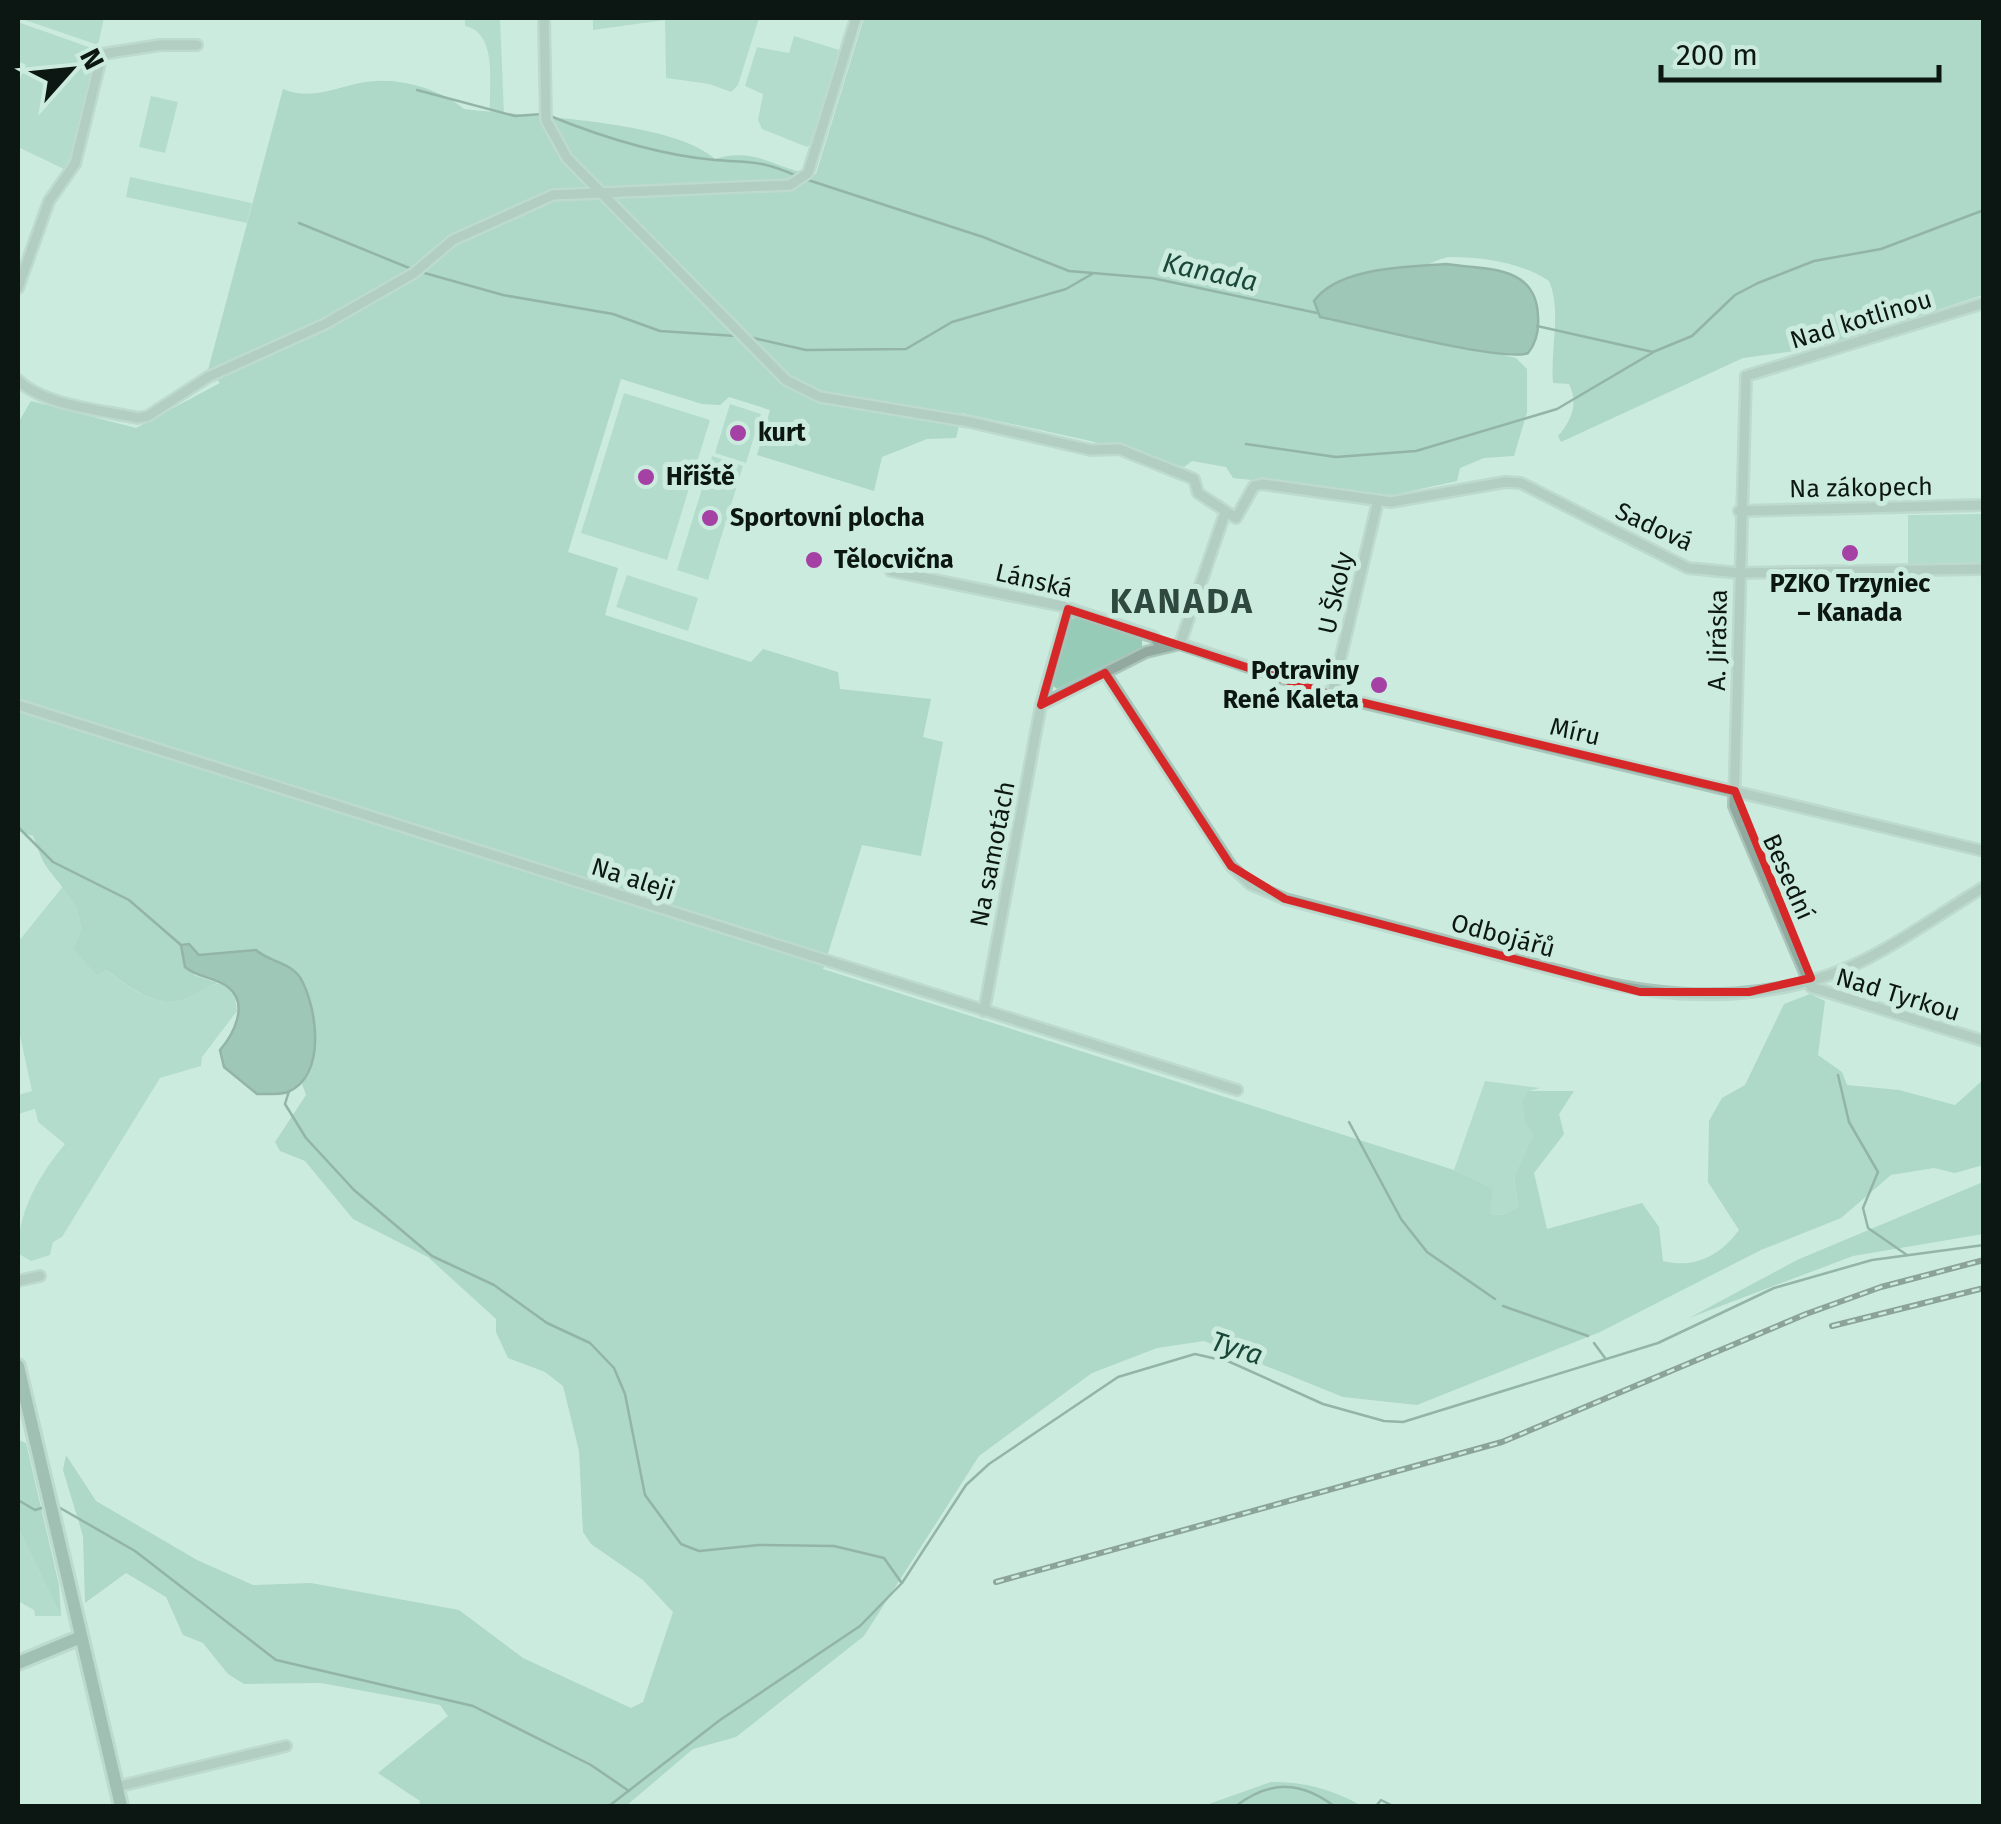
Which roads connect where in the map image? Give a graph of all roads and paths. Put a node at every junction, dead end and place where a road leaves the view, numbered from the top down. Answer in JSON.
{"nodes":[{"id":1,"x":544,"y":18,"type":"edge"},
{"id":2,"x":856,"y":18,"type":"edge"},
{"id":3,"x":197,"y":45,"type":"dead end"},
{"id":4,"x":601,"y":194,"type":"junction"},
{"id":5,"x":18,"y":288,"type":"edge"},
{"id":6,"x":1984,"y":303,"type":"edge"},
{"id":7,"x":1750,"y":373,"type":"joint"},
{"id":8,"x":18,"y":380,"type":"edge"},
{"id":9,"x":1378,"y":502,"type":"junction"},
{"id":10,"x":1984,"y":505,"type":"edge"},
{"id":11,"x":1739,"y":511,"type":"junction"},
{"id":12,"x":1225,"y":513,"type":"junction"},
{"id":13,"x":1984,"y":569,"type":"edge"},
{"id":14,"x":892,"y":571,"type":"dead end"},
{"id":15,"x":1739,"y":573,"type":"junction"},
{"id":16,"x":1068,"y":609,"type":"junction"},
{"id":17,"x":1180,"y":644,"type":"junction"},
{"id":18,"x":1160,"y":646,"type":"junction"},
{"id":19,"x":1105,"y":673,"type":"junction"},
{"id":20,"x":1332,"y":694,"type":"junction"},
{"id":21,"x":18,"y":704,"type":"edge"},
{"id":22,"x":1041,"y":705,"type":"junction"},
{"id":23,"x":1735,"y":791,"type":"junction"},
{"id":24,"x":1984,"y":851,"type":"edge"},
{"id":25,"x":1984,"y":888,"type":"edge"},
{"id":26,"x":1811,"y":978,"type":"junction"},
{"id":27,"x":984,"y":1011,"type":"junction"},
{"id":28,"x":1984,"y":1041,"type":"edge"},
{"id":29,"x":1237,"y":1090,"type":"dead end"},
{"id":30,"x":40,"y":1276,"type":"dead end"},
{"id":31,"x":18,"y":1281,"type":"edge"},
{"id":32,"x":18,"y":1366,"type":"edge"},
{"id":33,"x":80,"y":1637,"type":"junction"},
{"id":34,"x":18,"y":1663,"type":"edge"},
{"id":35,"x":286,"y":1746,"type":"dead end"},
{"id":36,"x":116,"y":1787,"type":"junction"},
{"id":37,"x":121,"y":1806,"type":"edge"}],
"edges":[{"from":1,"to":4,"type":"street"},
{"from":2,"to":4,"type":"street"},
{"from":3,"to":5,"type":"street"},
{"from":4,"to":8,"type":"street"},
{"from":4,"to":12,"type":"street"},
{"from":6,"to":7,"type":"street","name":"Nad kotlinou"},
{"from":7,"to":11,"type":"street","name":"A. Jiráska"},
{"from":9,"to":12,"type":"street","name":"Sadová"},
{"from":9,"to":15,"type":"street","name":"Sadová"},
{"from":9,"to":20,"type":"street","name":"U Školy"},
{"from":10,"to":11,"type":"street","name":"Na zákopech"},
{"from":11,"to":15,"type":"street","name":"A. Jiráska"},
{"from":12,"to":17,"type":"street"},
{"from":13,"to":15,"type":"street","name":"Sadová"},
{"from":14,"to":16,"type":"street","name":"Lánská"},
{"from":15,"to":23,"type":"street","name":"A. Jiráska"},
{"from":16,"to":18,"type":"street","name":"Lánská"},
{"from":16,"to":22,"type":"street","name":"Na samotách"},
{"from":17,"to":18,"type":"street","name":"Míru"},
{"from":17,"to":20,"type":"street","name":"Míru"},
{"from":18,"to":19,"type":"street"},
{"from":19,"to":22,"type":"street"},
{"from":19,"to":26,"type":"street","name":"Odbojářů"},
{"from":20,"to":23,"type":"street","name":"Míru"},
{"from":21,"to":27,"type":"street","name":"Na aleji"},
{"from":22,"to":27,"type":"street","name":"Na samotách"},
{"from":23,"to":24,"type":"street","name":"Míru"},
{"from":23,"to":26,"type":"street","name":"Besední"},
{"from":25,"to":26,"type":"street","name":"Odbojářů"},
{"from":26,"to":28,"type":"street","name":"Nad Tyrkou"},
{"from":27,"to":29,"type":"street","name":"Na aleji"},
{"from":30,"to":31,"type":"street"},
{"from":32,"to":33,"type":"main road"},
{"from":33,"to":34,"type":"main road"},
{"from":33,"to":36,"type":"main road"},
{"from":35,"to":36,"type":"street"},
{"from":36,"to":37,"type":"main road"}]}
